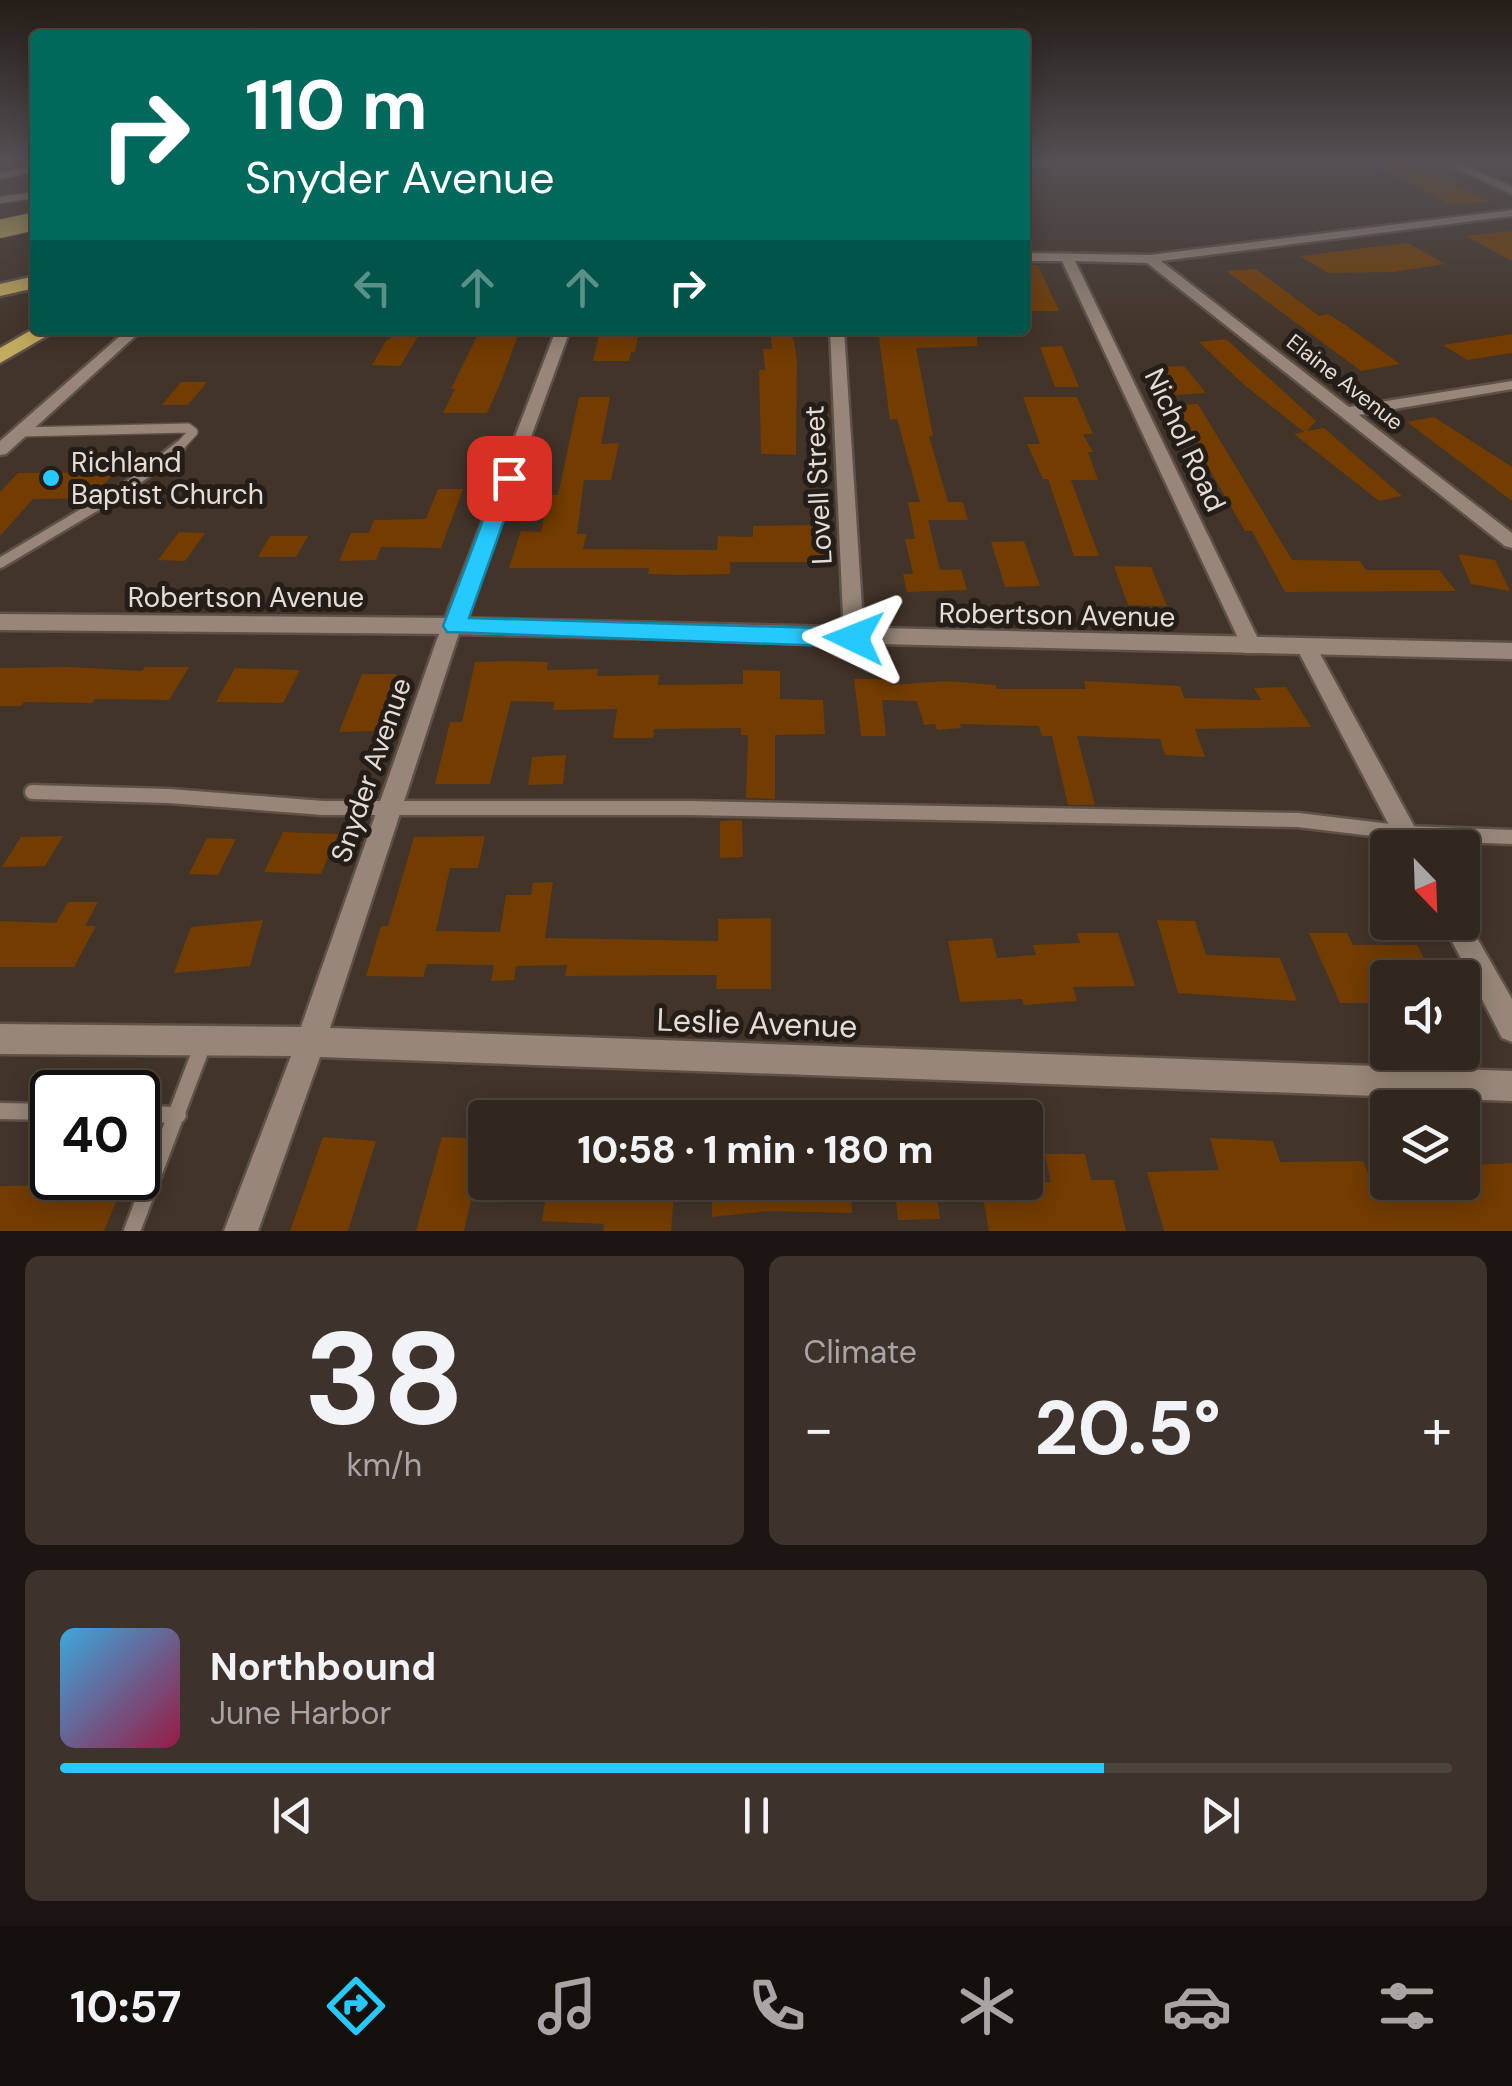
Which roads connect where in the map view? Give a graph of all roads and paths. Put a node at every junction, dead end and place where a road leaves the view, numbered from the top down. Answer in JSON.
{"nodes":[{"id":1,"x":1461,"y":219,"type":"edge"},
{"id":2,"x":1030,"y":257,"type":"edge"},
{"id":3,"x":1068,"y":258,"type":"junction"},
{"id":4,"x":1150,"y":259,"type":"junction"},
{"id":5,"x":30,"y":266,"type":"edge"},
{"id":6,"x":0,"y":274,"type":"edge"},
{"id":7,"x":30,"y":283,"type":"edge"},
{"id":8,"x":0,"y":290,"type":"edge"},
{"id":9,"x":30,"y":326,"type":"edge"},
{"id":10,"x":38,"y":335,"type":"edge"},
{"id":11,"x":129,"y":335,"type":"edge"},
{"id":12,"x":561,"y":335,"type":"edge"},
{"id":13,"x":837,"y":335,"type":"edge"},
{"id":14,"x":0,"y":338,"type":"edge"},
{"id":15,"x":0,"y":357,"type":"edge"},
{"id":16,"x":1512,"y":385,"type":"edge"},
{"id":17,"x":1346,"y":412,"type":"junction"},
{"id":18,"x":20,"y":432,"type":"junction"},
{"id":19,"x":0,"y":450,"type":"edge"},
{"id":20,"x":1512,"y":542,"type":"edge"},
{"id":21,"x":0,"y":563,"type":"edge"},
{"id":22,"x":0,"y":622,"type":"edge"},
{"id":23,"x":455,"y":626,"type":"junction"},
{"id":24,"x":854,"y":638,"type":"junction"},
{"id":25,"x":1252,"y":646,"type":"junction"},
{"id":26,"x":1306,"y":647,"type":"junction"},
{"id":27,"x":1512,"y":651,"type":"edge"},
{"id":28,"x":32,"y":792,"type":"dead end"},
{"id":29,"x":389,"y":808,"type":"junction"},
{"id":30,"x":1405,"y":830,"type":"edge"},
{"id":31,"x":1370,"y":833,"type":"edge"},
{"id":32,"x":1512,"y":837,"type":"edge"},
{"id":33,"x":1480,"y":838,"type":"edge"},
{"id":34,"x":1465,"y":940,"type":"edge"},
{"id":35,"x":1512,"y":1028,"type":"edge"},
{"id":36,"x":0,"y":1039,"type":"edge"},
{"id":37,"x":204,"y":1040,"type":"junction"},
{"id":38,"x":311,"y":1042,"type":"junction"},
{"id":39,"x":1512,"y":1086,"type":"edge"},
{"id":40,"x":0,"y":1110,"type":"edge"},
{"id":41,"x":30,"y":1111,"type":"edge"},
{"id":42,"x":160,"y":1114,"type":"edge"},
{"id":43,"x":178,"y":1114,"type":"junction"},
{"id":44,"x":132,"y":1231,"type":"edge"},
{"id":45,"x":241,"y":1231,"type":"edge"}],
"edges":[{"from":1,"to":4,"type":"street"},
{"from":2,"to":3,"type":"street"},
{"from":3,"to":4,"type":"street"},
{"from":3,"to":25,"type":"street","name":"Nichol Road"},
{"from":4,"to":17,"type":"street","name":"Elaine Avenue"},
{"from":5,"to":6,"type":"highway"},
{"from":7,"to":8,"type":"highway"},
{"from":9,"to":14,"type":"highway"},
{"from":10,"to":15,"type":"highway"},
{"from":11,"to":18,"type":"street"},
{"from":12,"to":23,"type":"street","name":"Snyder Avenue"},
{"from":13,"to":24,"type":"street","name":"Lovell Street"},
{"from":16,"to":17,"type":"street"},
{"from":17,"to":20,"type":"street","name":"Elaine Avenue"},
{"from":18,"to":19,"type":"street"},
{"from":18,"to":21,"type":"lane"},
{"from":22,"to":23,"type":"street","name":"Robertson Avenue"},
{"from":23,"to":24,"type":"street","name":"Robertson Avenue"},
{"from":23,"to":29,"type":"street","name":"Snyder Avenue"},
{"from":24,"to":25,"type":"street","name":"Robertson Avenue"},
{"from":25,"to":26,"type":"street","name":"Robertson Avenue"},
{"from":26,"to":27,"type":"street","name":"Robertson Avenue"},
{"from":26,"to":30,"type":"street"},
{"from":28,"to":29,"type":"lane"},
{"from":29,"to":31,"type":"lane"},
{"from":29,"to":38,"type":"street","name":"Snyder Avenue"},
{"from":32,"to":33,"type":"lane"},
{"from":34,"to":35,"type":"street"},
{"from":36,"to":37,"type":"street","name":"Leslie Avenue"},
{"from":37,"to":38,"type":"street","name":"Leslie Avenue"},
{"from":37,"to":43,"type":"lane"},
{"from":38,"to":39,"type":"street","name":"Leslie Avenue"},
{"from":38,"to":45,"type":"street","name":"Snyder Avenue"},
{"from":40,"to":41,"type":"lane"},
{"from":42,"to":43,"type":"lane"},
{"from":43,"to":44,"type":"lane"}]}
